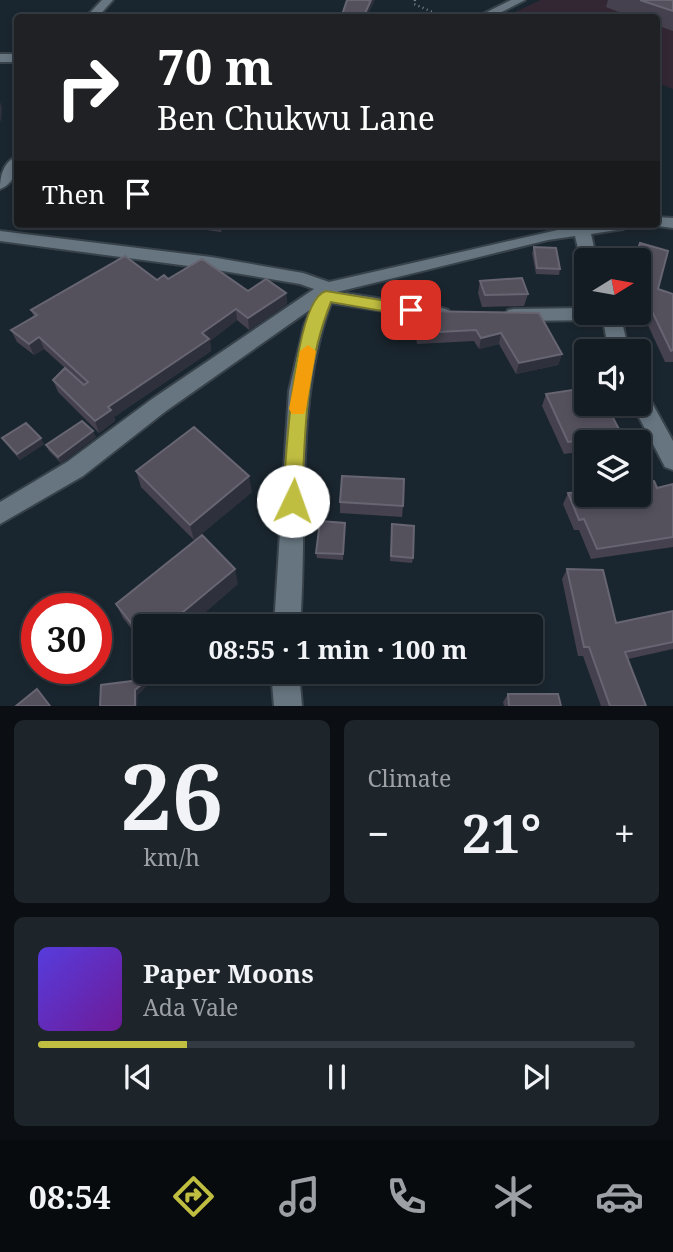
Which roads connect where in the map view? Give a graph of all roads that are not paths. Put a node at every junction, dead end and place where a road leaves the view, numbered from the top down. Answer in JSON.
{"nodes":[{"id":1,"x":108,"y":0,"type":"edge"},
{"id":2,"x":520,"y":0,"type":"edge"},
{"id":3,"x":94,"y":14,"type":"edge"},
{"id":4,"x":489,"y":14,"type":"edge"},
{"id":5,"x":14,"y":165,"type":"edge"},
{"id":6,"x":0,"y":184,"type":"edge"},
{"id":7,"x":576,"y":228,"type":"edge"},
{"id":8,"x":580,"y":228,"type":"edge"},
{"id":9,"x":0,"y":236,"type":"edge"},
{"id":10,"x":586,"y":248,"type":"edge"},
{"id":11,"x":327,"y":292,"type":"junction"},
{"id":12,"x":574,"y":314,"type":"edge"},
{"id":13,"x":463,"y":315,"type":"edge"},
{"id":14,"x":502,"y":315,"type":"edge"},
{"id":15,"x":649,"y":416,"type":"edge"},
{"id":16,"x":673,"y":461,"type":"edge"},
{"id":17,"x":0,"y":514,"type":"edge"},
{"id":18,"x":287,"y":614,"type":"edge"},
{"id":19,"x":286,"y":684,"type":"edge"},
{"id":20,"x":288,"y":706,"type":"edge"}],
"edges":[{"from":1,"to":3,"type":"street"},
{"from":2,"to":4,"type":"street"},
{"from":5,"to":6,"type":"street"},
{"from":7,"to":11,"type":"street"},
{"from":8,"to":10,"type":"street"},
{"from":9,"to":11,"type":"street"},
{"from":11,"to":13,"type":"street"},
{"from":11,"to":17,"type":"street"},
{"from":11,"to":18,"type":"street"},
{"from":12,"to":14,"type":"street"},
{"from":15,"to":16,"type":"street"},
{"from":19,"to":20,"type":"street"}]}
